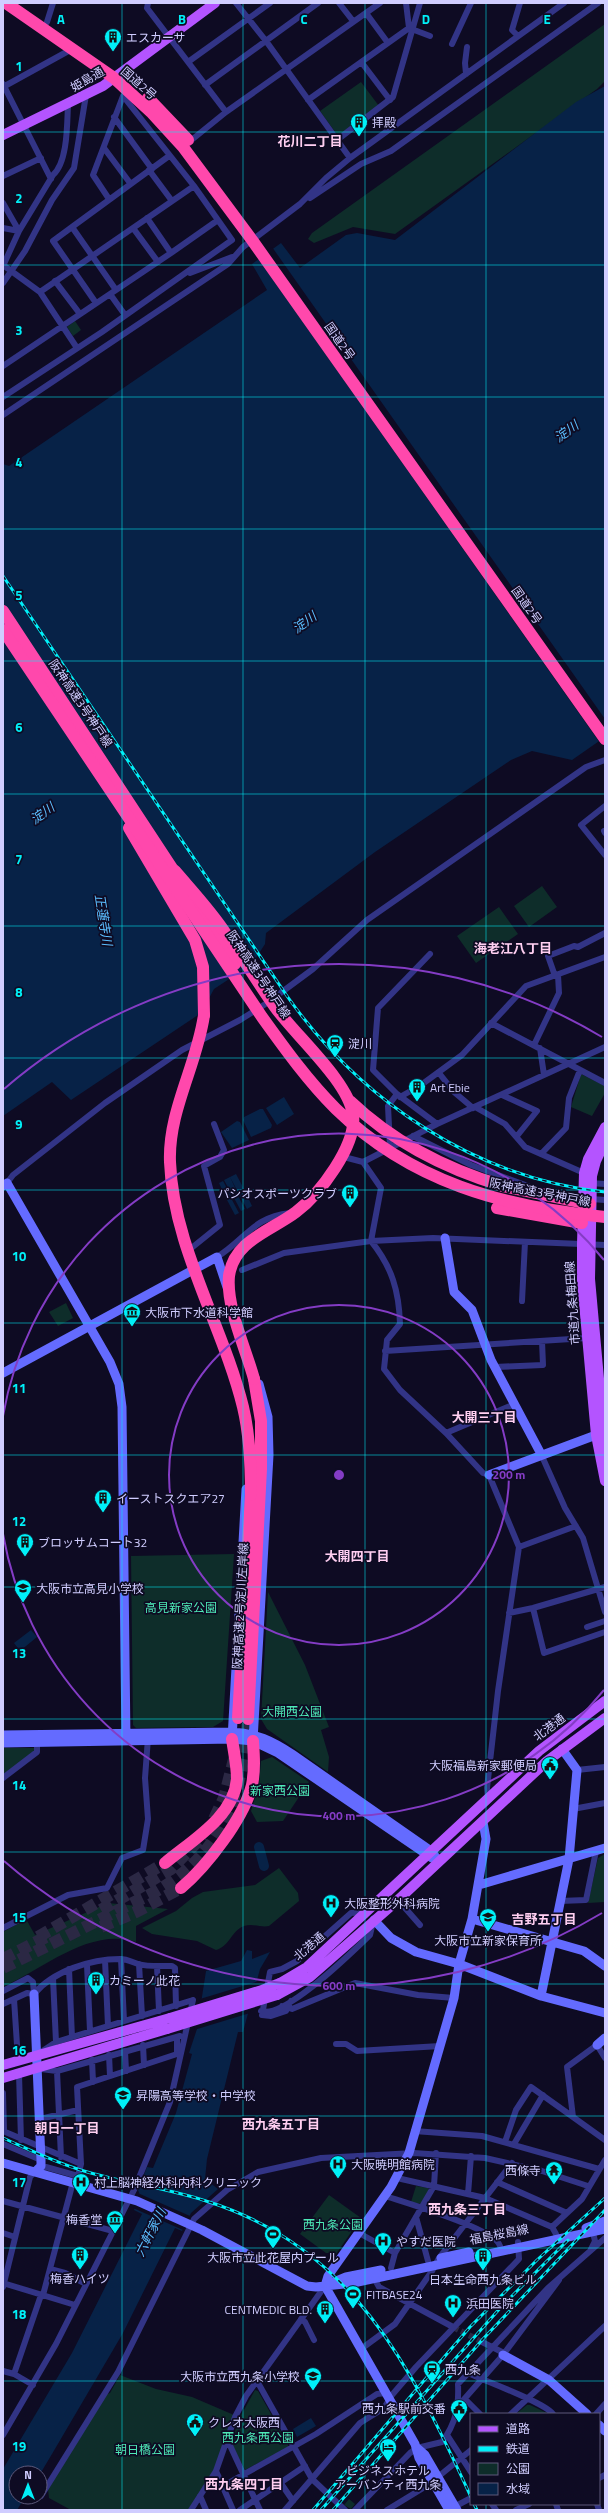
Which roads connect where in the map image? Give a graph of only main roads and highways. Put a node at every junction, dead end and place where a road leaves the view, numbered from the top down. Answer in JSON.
{"nodes":[{"id":1,"x":6,"y":3,"type":"edge"},
{"id":2,"x":19,"y":3,"type":"edge"},
{"id":3,"x":215,"y":3,"type":"edge"},
{"id":4,"x":117,"y":76,"type":"junction"},
{"id":5,"x":3,"y":135,"type":"edge"},
{"id":6,"x":256,"y":241,"type":"junction"},
{"id":7,"x":3,"y":611,"type":"edge"},
{"id":8,"x":3,"y":630,"type":"edge"},
{"id":9,"x":605,"y":728,"type":"edge"},
{"id":10,"x":605,"y":739,"type":"edge"},
{"id":11,"x":115,"y":798,"type":"junction"},
{"id":12,"x":174,"y":871,"type":"junction"},
{"id":13,"x":231,"y":965,"type":"junction"},
{"id":14,"x":605,"y":1127,"type":"edge"},
{"id":15,"x":605,"y":1142,"type":"edge"},
{"id":16,"x":586,"y":1180,"type":"junction"},
{"id":17,"x":586,"y":1201,"type":"junction"},
{"id":18,"x":605,"y":1210,"type":"edge"},
{"id":19,"x":605,"y":1217,"type":"edge"},
{"id":20,"x":582,"y":1223,"type":"junction"},
{"id":21,"x":586,"y":1244,"type":"junction"},
{"id":22,"x":601,"y":1432,"type":"edge"},
{"id":23,"x":605,"y":1445,"type":"edge"},
{"id":24,"x":605,"y":1481,"type":"edge"},
{"id":25,"x":256,"y":1495,"type":"junction"},
{"id":26,"x":605,"y":1701,"type":"edge"},
{"id":27,"x":605,"y":1718,"type":"edge"},
{"id":28,"x":243,"y":1719,"type":"tunnel mouth"},
{"id":29,"x":232,"y":1736,"type":"road end"},
{"id":30,"x":253,"y":1737,"type":"road end"},
{"id":31,"x":165,"y":1862,"type":"tunnel mouth"},
{"id":32,"x":180,"y":1888,"type":"tunnel mouth"},
{"id":33,"x":3,"y":2065,"type":"edge"},
{"id":34,"x":3,"y":2078,"type":"edge"}],
"edges":[{"from":1,"to":4,"type":"highway","name":"国道2号"},
{"from":2,"to":4,"type":"highway","name":"国道2号"},
{"from":3,"to":4,"type":"main road","name":"姫島通"},
{"from":4,"to":5,"type":"main road","name":"姫島通"},
{"from":4,"to":6,"type":"highway","name":"国道2号"},
{"from":4,"to":6,"type":"highway","name":"国道2号"},
{"from":6,"to":9,"type":"highway","name":"国道2号"},
{"from":6,"to":10,"type":"highway","name":"国道2号"},
{"from":7,"to":12,"type":"highway","name":"阪神高速3号神戸線"},
{"from":8,"to":11,"type":"highway","name":"阪神高速3号神戸線","bridge":true},
{"from":11,"to":13,"type":"highway","name":"阪神高速3号神戸線","bridge":true},
{"from":11,"to":25,"type":"highway","bridge":true},
{"from":12,"to":13,"type":"highway","name":"阪神高速3号神戸線","bridge":true},
{"from":12,"to":25,"type":"highway","bridge":true},
{"from":13,"to":17,"type":"highway","bridge":true},
{"from":13,"to":18,"type":"highway","name":"阪神高速3号神戸線","bridge":true},
{"from":13,"to":19,"type":"highway","name":"阪神高速3号神戸線","bridge":true},
{"from":13,"to":20,"type":"highway","bridge":true},
{"from":14,"to":16,"type":"main road","name":"市道九条梅田線"},
{"from":15,"to":16,"type":"main road","name":"市道九条梅田線"},
{"from":16,"to":17,"type":"main road","name":"市道九条梅田線"},
{"from":17,"to":20,"type":"main road","name":"市道九条梅田線"},
{"from":17,"to":21,"type":"main road","name":"市道九条梅田線"},
{"from":20,"to":21,"type":"main road","name":"市道九条梅田線"},
{"from":21,"to":22,"type":"main road","name":"市道九条梅田線"},
{"from":21,"to":22,"type":"main road","name":"市道九条梅田線"},
{"from":22,"to":23,"type":"main road","name":"市道九条梅田線"},
{"from":22,"to":24,"type":"main road","name":"市道九条梅田線"},
{"from":25,"to":28,"type":"highway","name":"阪神高速2号淀川左岸線"},
{"from":26,"to":33,"type":"main road","name":"北港通","bridge":true},
{"from":27,"to":34,"type":"main road","name":"北港通","bridge":true},
{"from":29,"to":31,"type":"highway"},
{"from":30,"to":32,"type":"highway"}]}
